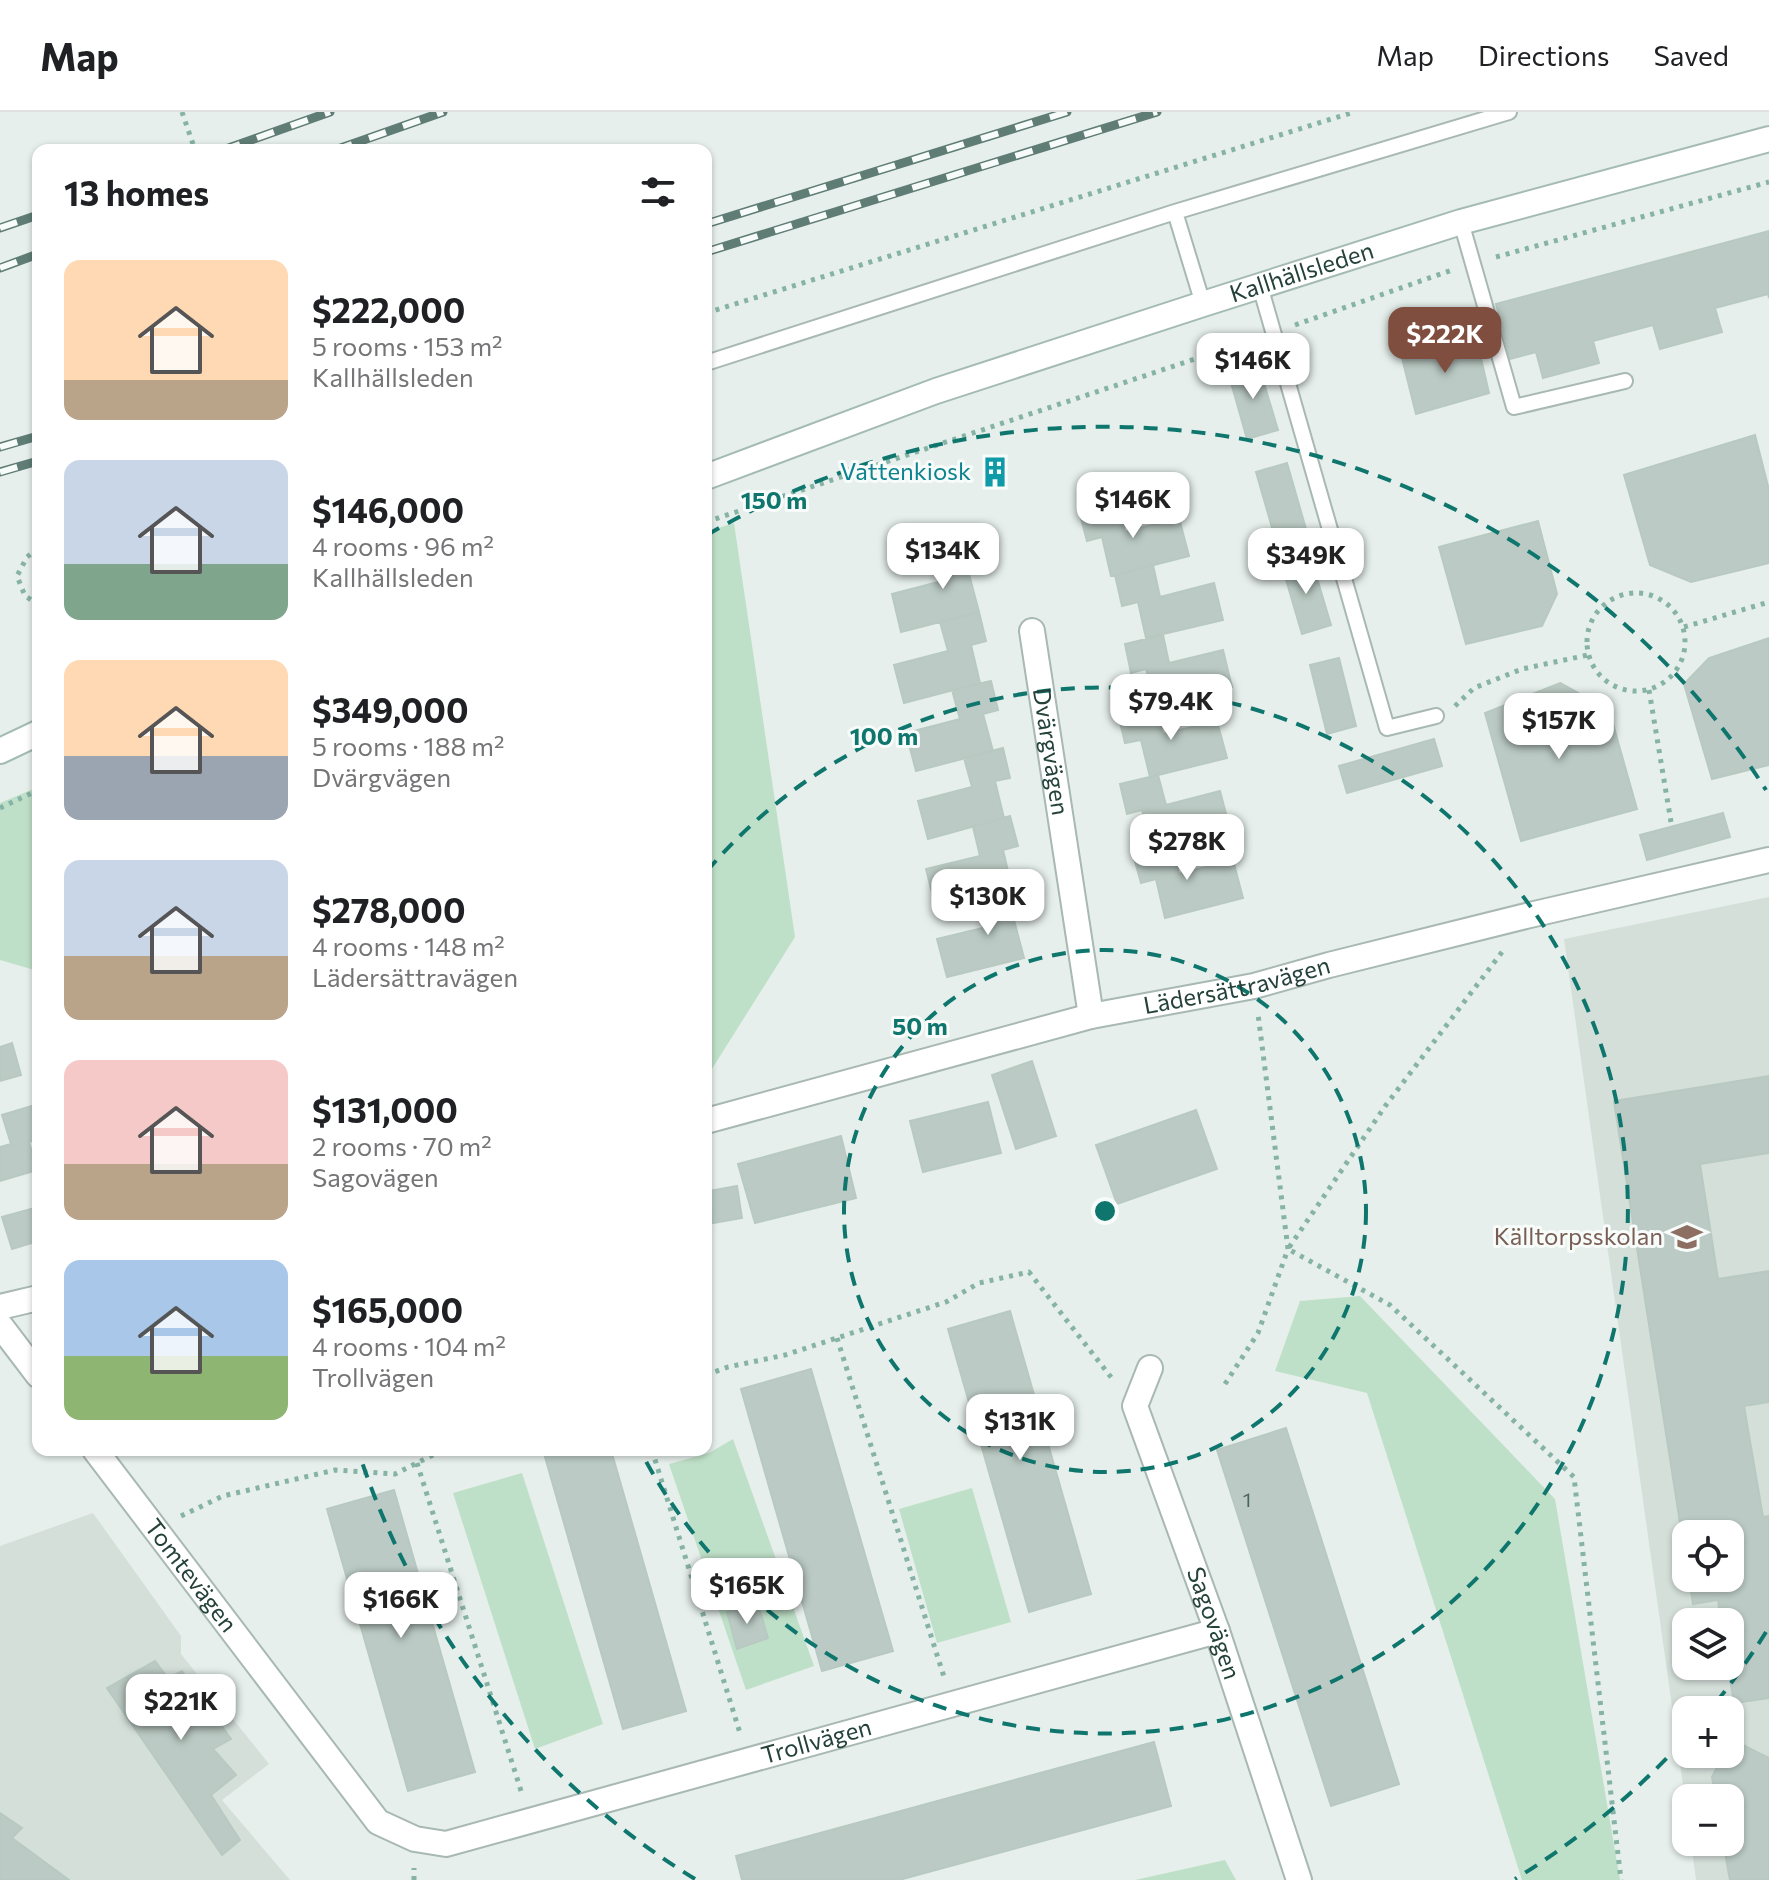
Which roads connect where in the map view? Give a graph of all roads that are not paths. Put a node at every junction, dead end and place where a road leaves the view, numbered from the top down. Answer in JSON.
{"nodes":[{"id":1,"x":1509,"y":112,"type":"edge"},
{"id":2,"x":1769,"y":139,"type":"edge"},
{"id":3,"x":1175,"y":212,"type":"junction"},
{"id":4,"x":1461,"y":222,"type":"junction"},
{"id":5,"x":1260,"y":286,"type":"junction"},
{"id":6,"x":1203,"y":304,"type":"junction"},
{"id":7,"x":712,"y":361,"type":"edge"},
{"id":8,"x":1625,"y":381,"type":"dead end"},
{"id":9,"x":712,"y":475,"type":"edge"},
{"id":10,"x":1032,"y":631,"type":"dead end"},
{"id":11,"x":1436,"y":716,"type":"road end"},
{"id":12,"x":32,"y":736,"type":"edge"},
{"id":13,"x":0,"y":751,"type":"edge"},
{"id":14,"x":1769,"y":860,"type":"edge"},
{"id":15,"x":1091,"y":1016,"type":"junction"},
{"id":16,"x":712,"y":1119,"type":"edge"},
{"id":17,"x":32,"y":1299,"type":"edge"},
{"id":18,"x":0,"y":1307,"type":"edge"},
{"id":19,"x":0,"y":1325,"type":"edge"},
{"id":20,"x":32,"y":1367,"type":"edge"},
{"id":21,"x":1150,"y":1368,"type":"dead end"},
{"id":22,"x":100,"y":1456,"type":"edge"},
{"id":23,"x":1217,"y":1631,"type":"junction"},
{"id":24,"x":415,"y":1839,"type":"joint"},
{"id":25,"x":1299,"y":1880,"type":"edge"}],
"edges":[{"from":1,"to":3,"type":"lane"},
{"from":2,"to":4,"type":"street","name":"Kallhällsleden"},
{"from":3,"to":6,"type":"lane"},
{"from":3,"to":7,"type":"lane"},
{"from":4,"to":5,"type":"street","name":"Kallhällsleden"},
{"from":4,"to":8,"type":"lane"},
{"from":5,"to":6,"type":"street","name":"Kallhällsleden"},
{"from":5,"to":11,"type":"lane"},
{"from":6,"to":9,"type":"street","name":"Kallhällsleden"},
{"from":10,"to":15,"type":"street","name":"Dvärgvägen"},
{"from":12,"to":13,"type":"street"},
{"from":14,"to":15,"type":"street","name":"Lädersättravägen"},
{"from":15,"to":16,"type":"street","name":"Lädersättravägen"},
{"from":17,"to":18,"type":"street"},
{"from":19,"to":20,"type":"street"},
{"from":21,"to":23,"type":"street","name":"Sagovägen"},
{"from":22,"to":24,"type":"street","name":"Tomtevägen"},
{"from":23,"to":24,"type":"street","name":"Trollvägen"},
{"from":23,"to":25,"type":"street","name":"Sagovägen"}]}
